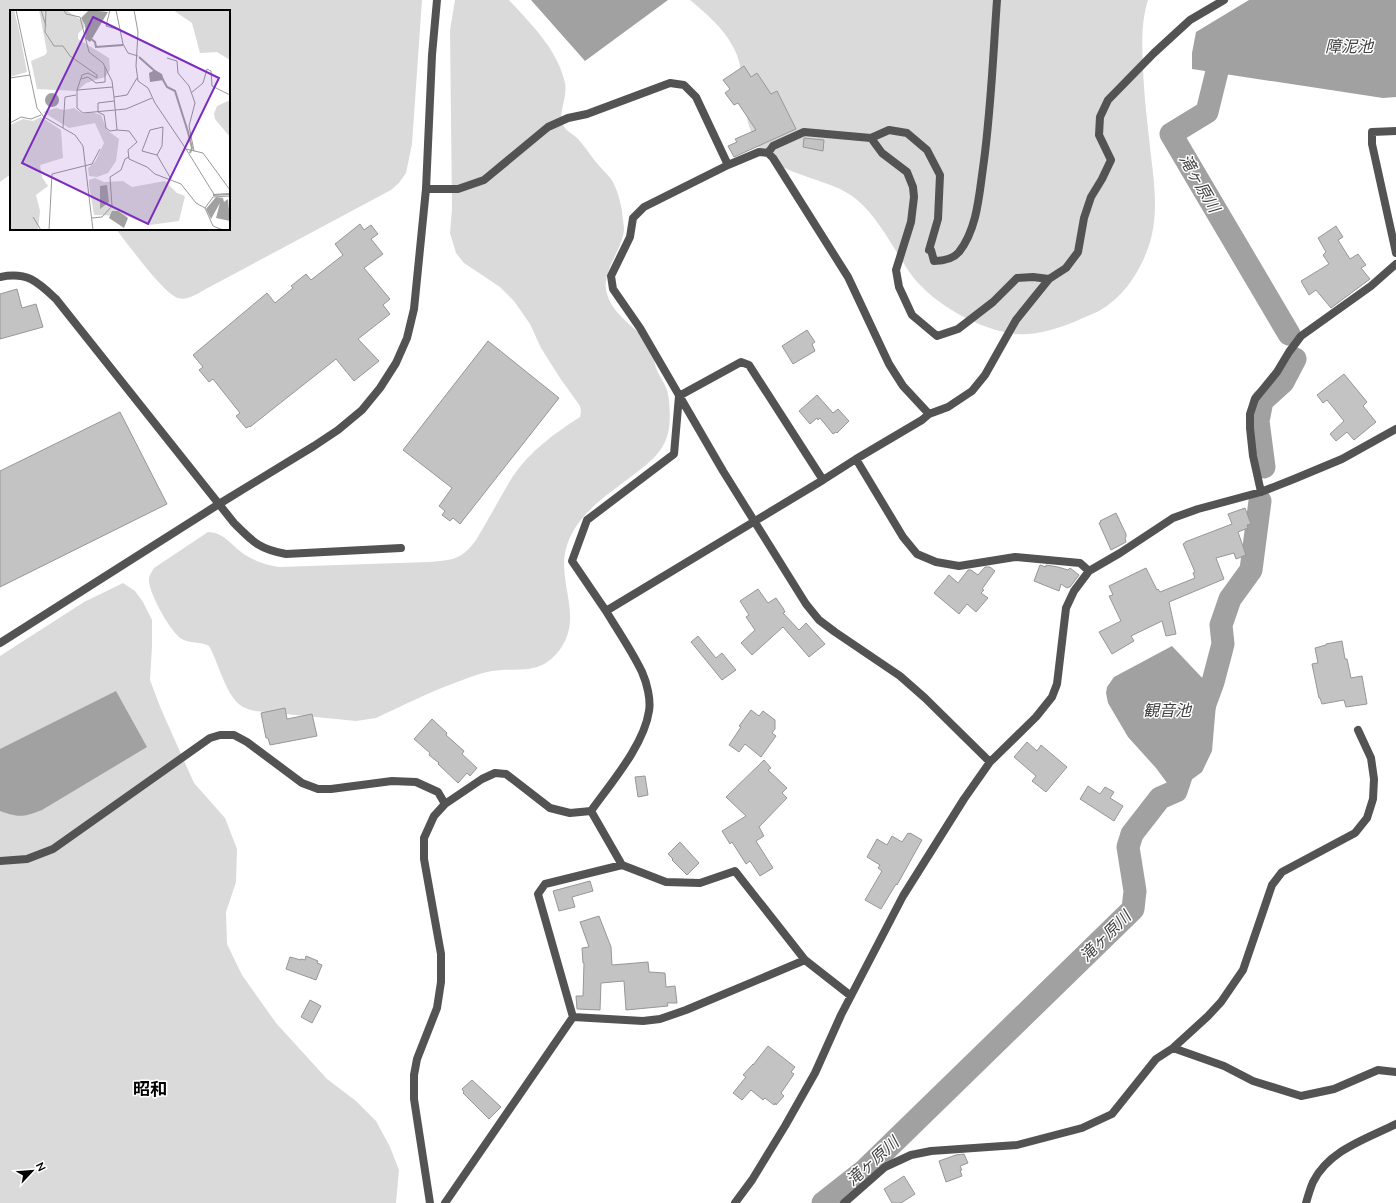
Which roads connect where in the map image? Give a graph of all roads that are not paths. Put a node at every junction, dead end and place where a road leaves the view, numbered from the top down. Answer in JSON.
{"nodes":[{"id":1,"x":437,"y":0,"type":"edge"},
{"id":2,"x":997,"y":0,"type":"edge"},
{"id":3,"x":1224,"y":0,"type":"edge"},
{"id":4,"x":1396,"y":131,"type":"edge"},
{"id":5,"x":871,"y":138,"type":"junction"},
{"id":6,"x":768,"y":152,"type":"junction"},
{"id":7,"x":728,"y":165,"type":"junction"},
{"id":8,"x":426,"y":190,"type":"junction"},
{"id":9,"x":1396,"y":252,"type":"edge"},
{"id":10,"x":1396,"y":264,"type":"edge"},
{"id":11,"x":0,"y":277,"type":"edge"},
{"id":12,"x":1049,"y":278,"type":"junction"},
{"id":13,"x":679,"y":396,"type":"junction"},
{"id":14,"x":929,"y":414,"type":"junction"},
{"id":15,"x":1396,"y":429,"type":"edge"},
{"id":16,"x":856,"y":459,"type":"junction"},
{"id":17,"x":823,"y":480,"type":"junction"},
{"id":18,"x":1261,"y":492,"type":"junction"},
{"id":19,"x":220,"y":504,"type":"junction"},
{"id":20,"x":755,"y":521,"type":"junction"},
{"id":21,"x":401,"y":548,"type":"dead end"},
{"id":22,"x":1089,"y":570,"type":"junction"},
{"id":23,"x":606,"y":611,"type":"junction"},
{"id":24,"x":0,"y":643,"type":"edge"},
{"id":25,"x":1358,"y":730,"type":"dead end"},
{"id":26,"x":990,"y":762,"type":"junction"},
{"id":27,"x":445,"y":804,"type":"junction"},
{"id":28,"x":591,"y":811,"type":"junction"},
{"id":29,"x":0,"y":861,"type":"edge"},
{"id":30,"x":622,"y":865,"type":"junction"},
{"id":31,"x":805,"y":960,"type":"junction"},
{"id":32,"x":851,"y":996,"type":"junction"},
{"id":33,"x":573,"y":1016,"type":"junction"},
{"id":34,"x":1173,"y":1048,"type":"junction"},
{"id":35,"x":1396,"y":1072,"type":"edge"},
{"id":36,"x":1396,"y":1124,"type":"edge"},
{"id":37,"x":430,"y":1203,"type":"edge"},
{"id":38,"x":446,"y":1203,"type":"edge"},
{"id":39,"x":735,"y":1203,"type":"edge"},
{"id":40,"x":844,"y":1203,"type":"edge"},
{"id":41,"x":1306,"y":1203,"type":"edge"}],
"edges":[{"from":1,"to":8,"type":"street"},
{"from":2,"to":5,"type":"street"},
{"from":3,"to":12,"type":"street"},
{"from":4,"to":9,"type":"street"},
{"from":5,"to":6,"type":"street"},
{"from":5,"to":12,"type":"street"},
{"from":6,"to":7,"type":"street"},
{"from":6,"to":14,"type":"street"},
{"from":7,"to":8,"type":"street"},
{"from":7,"to":13,"type":"street"},
{"from":8,"to":19,"type":"street"},
{"from":10,"to":18,"type":"street"},
{"from":11,"to":19,"type":"street"},
{"from":12,"to":14,"type":"street"},
{"from":13,"to":17,"type":"street"},
{"from":13,"to":20,"type":"street"},
{"from":13,"to":23,"type":"street"},
{"from":14,"to":16,"type":"street"},
{"from":15,"to":18,"type":"street"},
{"from":16,"to":17,"type":"street"},
{"from":16,"to":22,"type":"street"},
{"from":17,"to":20,"type":"street"},
{"from":18,"to":22,"type":"street"},
{"from":19,"to":21,"type":"street"},
{"from":19,"to":24,"type":"street"},
{"from":20,"to":23,"type":"street"},
{"from":20,"to":26,"type":"street"},
{"from":22,"to":26,"type":"street"},
{"from":23,"to":28,"type":"street"},
{"from":25,"to":34,"type":"street"},
{"from":26,"to":32,"type":"street"},
{"from":27,"to":28,"type":"street"},
{"from":27,"to":29,"type":"street"},
{"from":27,"to":37,"type":"street"},
{"from":28,"to":30,"type":"street"},
{"from":30,"to":31,"type":"street"},
{"from":30,"to":33,"type":"street"},
{"from":31,"to":32,"type":"street"},
{"from":31,"to":33,"type":"street"},
{"from":32,"to":39,"type":"street"},
{"from":33,"to":38,"type":"street"},
{"from":34,"to":35,"type":"street"},
{"from":34,"to":40,"type":"street"},
{"from":36,"to":41,"type":"street"}]}
